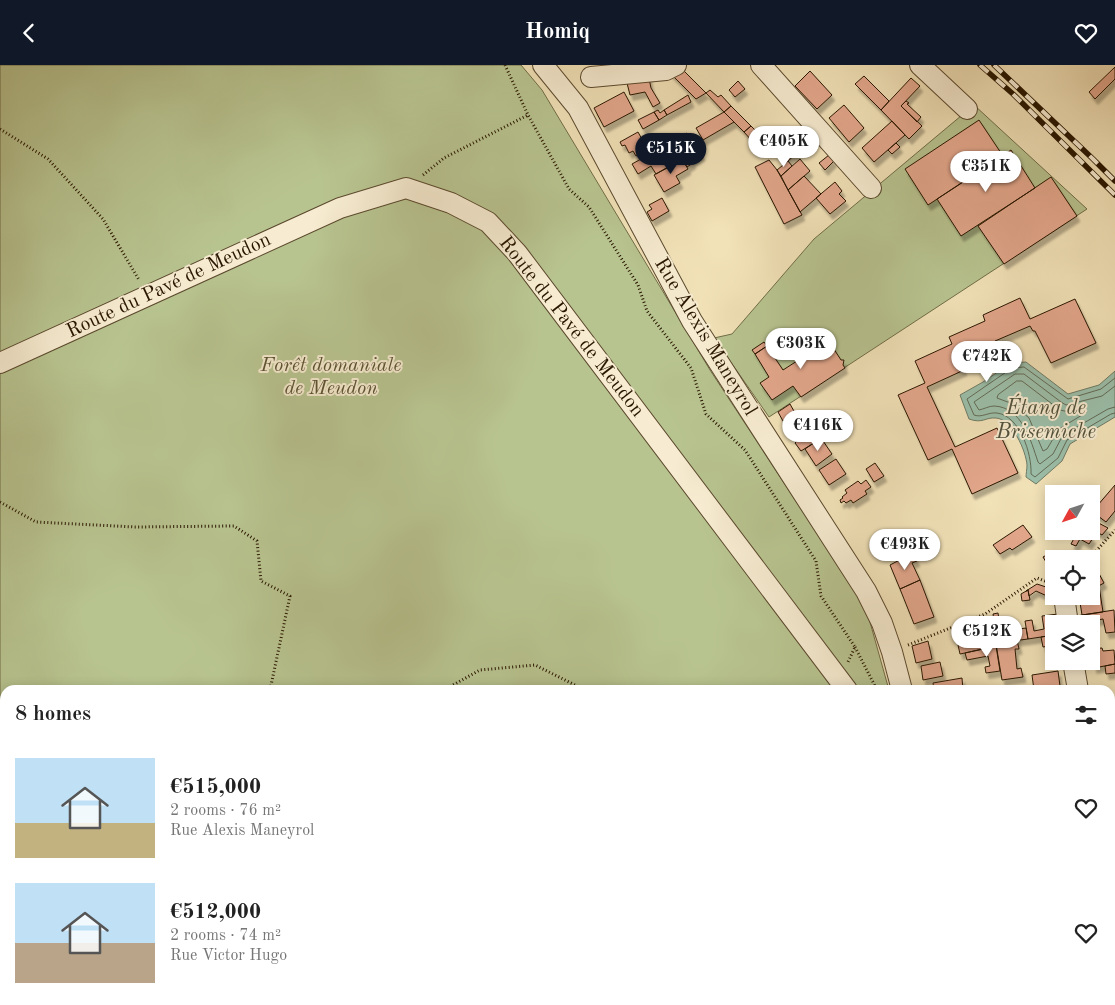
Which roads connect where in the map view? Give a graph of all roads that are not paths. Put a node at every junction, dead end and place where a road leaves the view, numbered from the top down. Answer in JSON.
{"nodes":[{"id":1,"x":543,"y":65,"type":"edge"},
{"id":2,"x":614,"y":65,"type":"edge"},
{"id":3,"x":676,"y":65,"type":"edge"},
{"id":4,"x":761,"y":65,"type":"edge"},
{"id":5,"x":920,"y":65,"type":"edge"},
{"id":6,"x":595,"y":71,"type":"edge"},
{"id":7,"x":567,"y":93,"type":"junction"},
{"id":8,"x":966,"y":109,"type":"dead end"},
{"id":9,"x":871,"y":188,"type":"dead end"},
{"id":10,"x":0,"y":363,"type":"edge"},
{"id":11,"x":1075,"y":670,"type":"edge"},
{"id":12,"x":844,"y":685,"type":"edge"},
{"id":13,"x":901,"y":685,"type":"edge"},
{"id":14,"x":1077,"y":685,"type":"edge"}],
"edges":[{"from":1,"to":7,"type":"street","name":"Rue Alexis Maneyrol"},
{"from":2,"to":6,"type":"street"},
{"from":3,"to":6,"type":"street"},
{"from":4,"to":9,"type":"street"},
{"from":5,"to":8,"type":"street"},
{"from":6,"to":7,"type":"street"},
{"from":7,"to":13,"type":"street","name":"Rue Alexis Maneyrol"},
{"from":10,"to":12,"type":"street","name":"Route du Pavé de Meudon"},
{"from":11,"to":14,"type":"street"}]}
